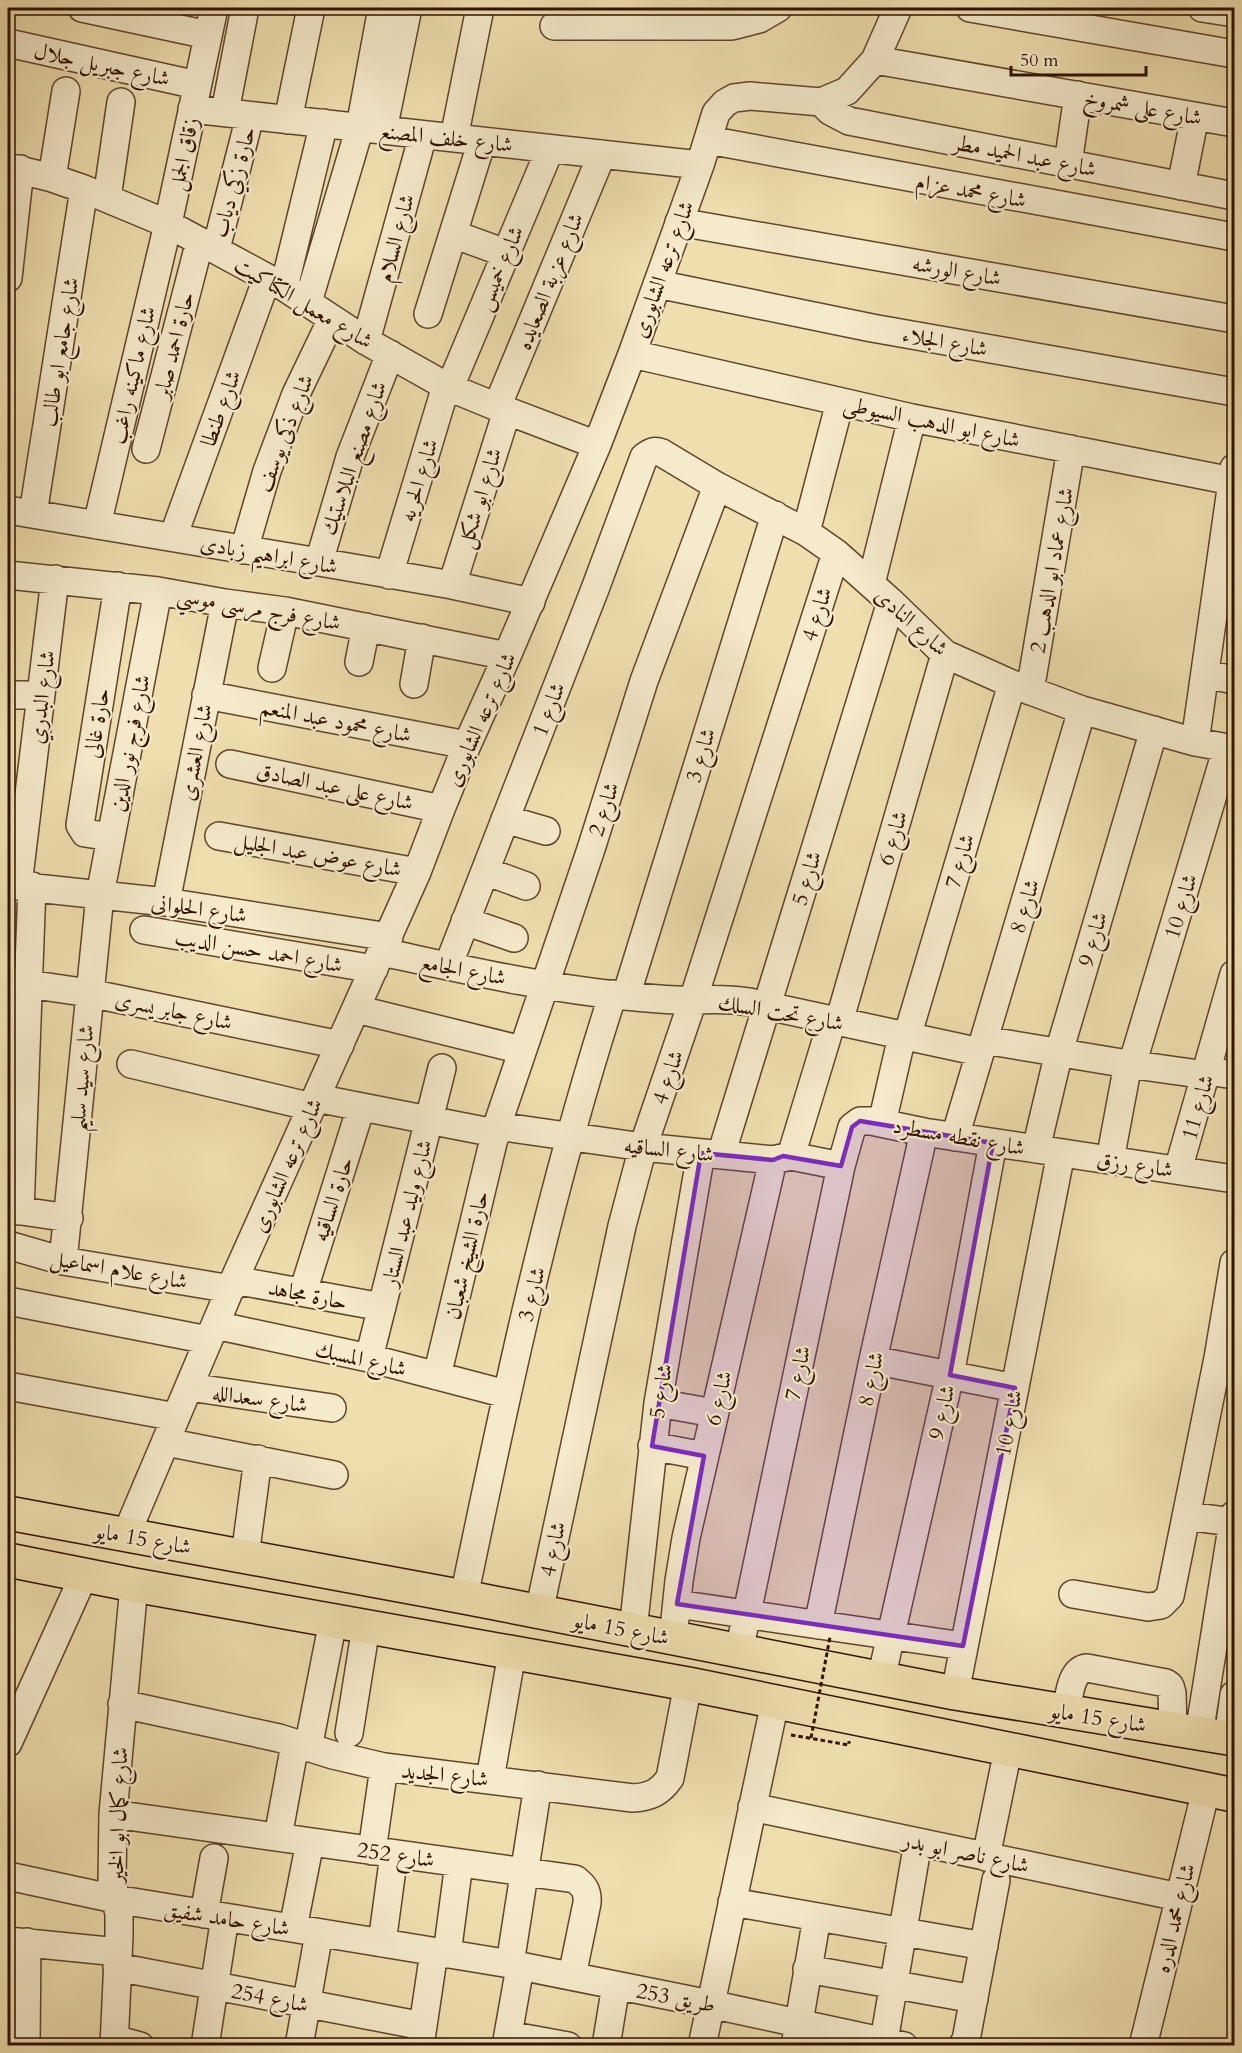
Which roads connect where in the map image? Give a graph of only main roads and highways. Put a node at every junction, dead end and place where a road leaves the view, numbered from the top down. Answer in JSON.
{"nodes":[{"id":1,"x":8,"y":1513,"type":"edge"},
{"id":2,"x":8,"y":1560,"type":"edge"},
{"id":3,"x":1213,"y":1738,"type":"edge"},
{"id":4,"x":1225,"y":1788,"type":"edge"}],
"edges":[{"from":1,"to":3,"type":"main road","name":"شارع 15 مايو"},
{"from":2,"to":4,"type":"main road","name":"شارع 15 مايو"}]}
